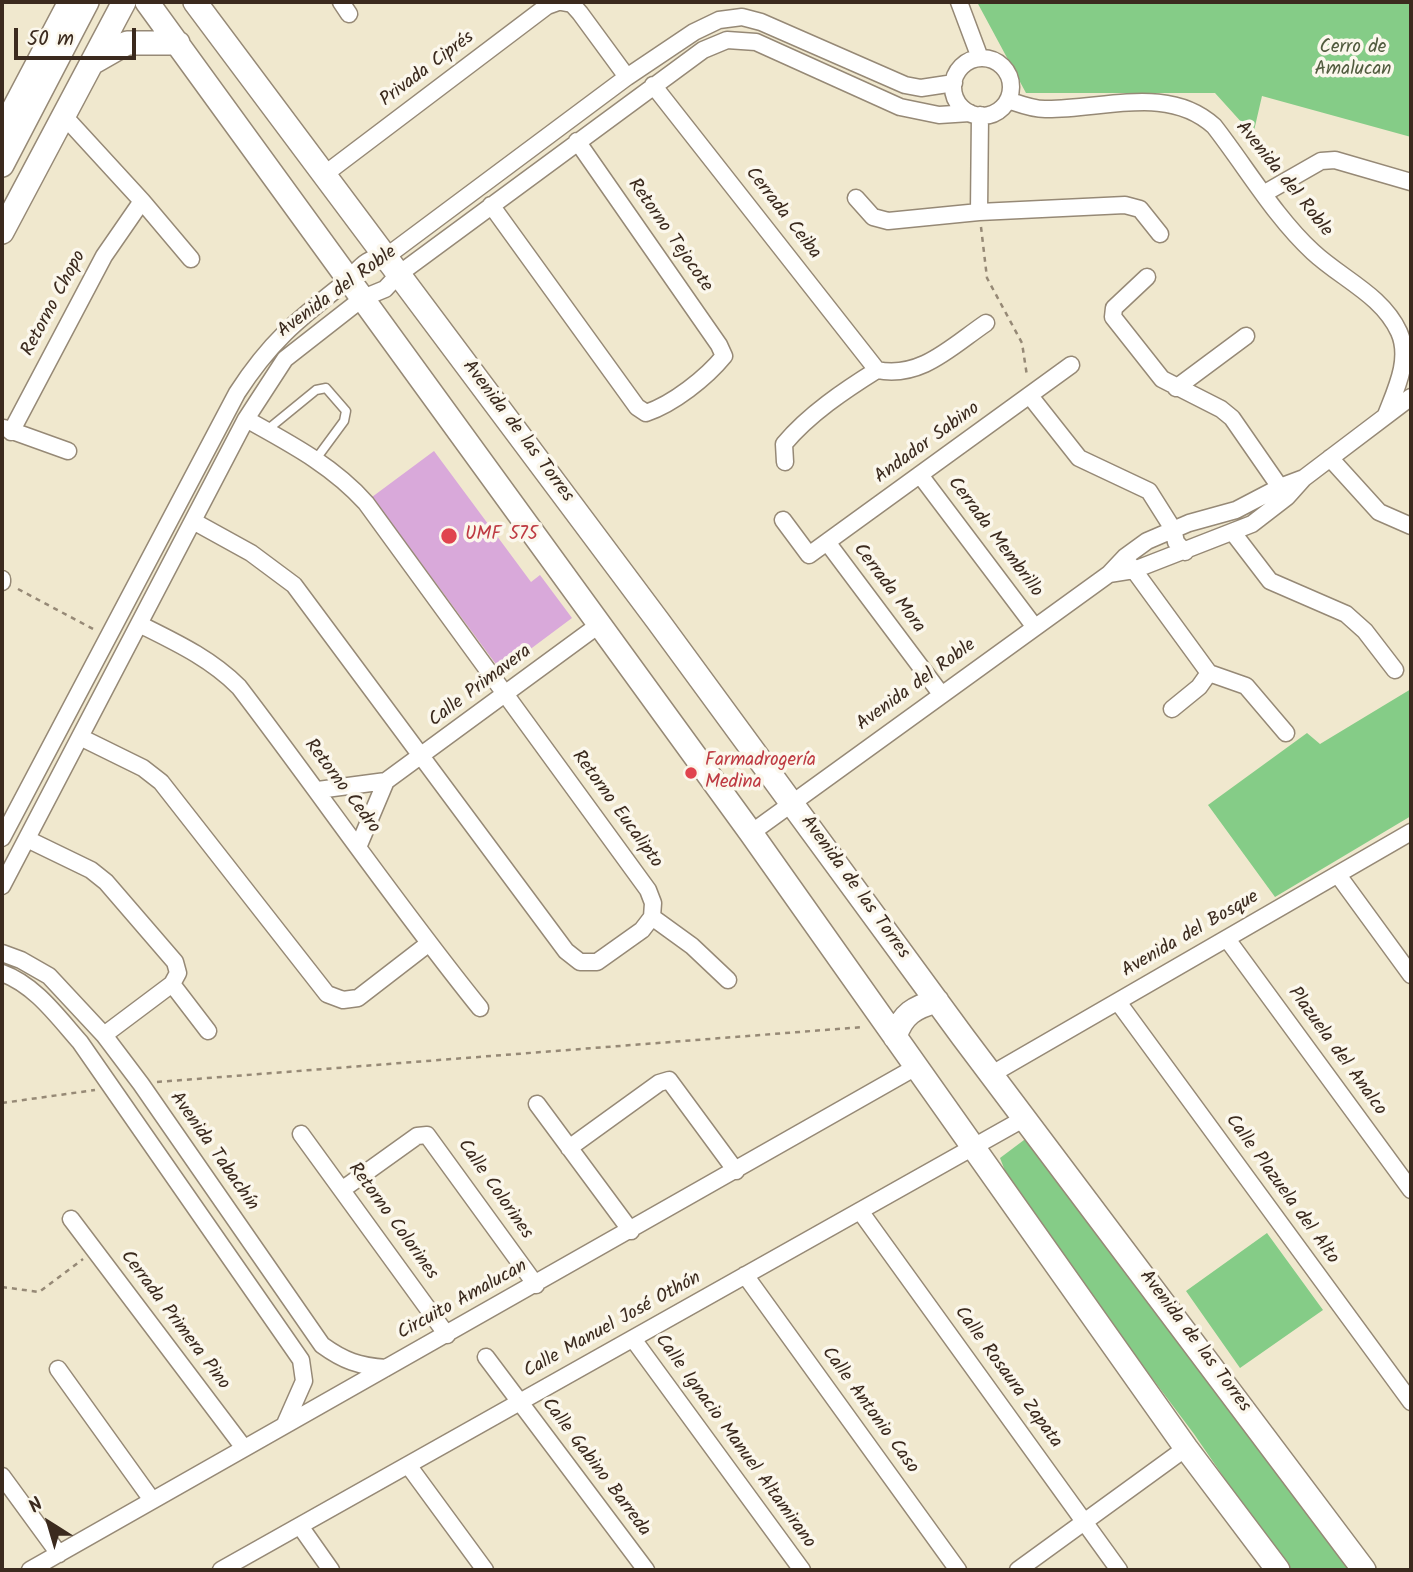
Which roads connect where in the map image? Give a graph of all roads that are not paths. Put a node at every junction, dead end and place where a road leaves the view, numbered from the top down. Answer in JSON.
{"nodes":[{"id":1,"x":69,"y":2,"type":"edge"},
{"id":2,"x":87,"y":2,"type":"edge"},
{"id":3,"x":148,"y":2,"type":"edge"},
{"id":4,"x":560,"y":2,"type":"edge"},
{"id":5,"x":959,"y":2,"type":"edge"},
{"id":6,"x":200,"y":5,"type":"edge"},
{"id":7,"x":114,"y":6,"type":"edge"},
{"id":8,"x":178,"y":43,"type":"junction"},
{"id":9,"x":980,"y":58,"type":"junction"},
{"id":10,"x":92,"y":63,"type":"junction"},
{"id":11,"x":627,"y":77,"type":"junction"},
{"id":12,"x":954,"y":83,"type":"junction"},
{"id":13,"x":653,"y":85,"type":"junction"},
{"id":14,"x":1008,"y":100,"type":"junction"},
{"id":15,"x":975,"y":114,"type":"junction"},
{"id":16,"x":64,"y":116,"type":"junction"},
{"id":17,"x":2,"y":131,"type":"edge"},
{"id":18,"x":578,"y":141,"type":"junction"},
{"id":19,"x":2,"y":165,"type":"edge"},
{"id":20,"x":325,"y":174,"type":"junction"},
{"id":21,"x":1411,"y":182,"type":"edge"},
{"id":22,"x":1265,"y":193,"type":"junction"},
{"id":23,"x":856,"y":198,"type":"dead end"},
{"id":24,"x":142,"y":201,"type":"junction"},
{"id":25,"x":2,"y":205,"type":"edge"},
{"id":26,"x":491,"y":205,"type":"junction"},
{"id":27,"x":979,"y":212,"type":"junction"},
{"id":28,"x":2,"y":232,"type":"edge"},
{"id":29,"x":1160,"y":234,"type":"dead end"},
{"id":30,"x":191,"y":260,"type":"dead end"},
{"id":31,"x":393,"y":265,"type":"junction"},
{"id":32,"x":1147,"y":277,"type":"dead end"},
{"id":33,"x":350,"y":278,"type":"junction"},
{"id":34,"x":363,"y":298,"type":"junction"},
{"id":35,"x":986,"y":323,"type":"dead end"},
{"id":36,"x":1246,"y":336,"type":"dead end"},
{"id":37,"x":1071,"y":365,"type":"dead end"},
{"id":38,"x":877,"y":370,"type":"junction"},
{"id":39,"x":1176,"y":388,"type":"junction"},
{"id":40,"x":1030,"y":396,"type":"junction"},
{"id":41,"x":1411,"y":397,"type":"edge"},
{"id":42,"x":1386,"y":415,"type":"junction"},
{"id":43,"x":246,"y":419,"type":"junction"},
{"id":44,"x":7,"y":429,"type":"edge"},
{"id":45,"x":266,"y":430,"type":"junction"},
{"id":46,"x":68,"y":451,"type":"dead end"},
{"id":47,"x":1330,"y":458,"type":"junction"},
{"id":48,"x":316,"y":459,"type":"junction"},
{"id":49,"x":785,"y":462,"type":"dead end"},
{"id":50,"x":920,"y":475,"type":"junction"},
{"id":51,"x":1284,"y":492,"type":"junction"},
{"id":52,"x":783,"y":520,"type":"dead end"},
{"id":53,"x":193,"y":521,"type":"junction"},
{"id":54,"x":1189,"y":523,"type":"junction"},
{"id":55,"x":1411,"y":526,"type":"edge"},
{"id":56,"x":1173,"y":529,"type":"junction"},
{"id":57,"x":1234,"y":534,"type":"junction"},
{"id":58,"x":827,"y":542,"type":"junction"},
{"id":59,"x":1192,"y":549,"type":"junction"},
{"id":60,"x":1129,"y":564,"type":"junction"},
{"id":61,"x":139,"y":624,"type":"junction"},
{"id":62,"x":600,"y":624,"type":"junction"},
{"id":63,"x":1034,"y":626,"type":"junction"},
{"id":64,"x":1395,"y":670,"type":"dead end"},
{"id":65,"x":1209,"y":673,"type":"junction"},
{"id":66,"x":507,"y":694,"type":"junction"},
{"id":67,"x":941,"y":694,"type":"junction"},
{"id":68,"x":1172,"y":709,"type":"dead end"},
{"id":69,"x":1286,"y":733,"type":"dead end"},
{"id":70,"x":80,"y":737,"type":"junction"},
{"id":71,"x":423,"y":756,"type":"junction"},
{"id":72,"x":386,"y":781,"type":"junction"},
{"id":73,"x":318,"y":790,"type":"junction"},
{"id":74,"x":792,"y":803,"type":"junction"},
{"id":75,"x":1411,"y":832,"type":"edge"},
{"id":76,"x":751,"y":833,"type":"junction"},
{"id":77,"x":2,"y":838,"type":"edge"},
{"id":78,"x":27,"y":839,"type":"junction"},
{"id":79,"x":359,"y":845,"type":"junction"},
{"id":80,"x":1338,"y":875,"type":"junction"},
{"id":81,"x":2,"y":886,"type":"edge"},
{"id":82,"x":652,"y":917,"type":"junction"},
{"id":83,"x":1227,"y":939,"type":"junction"},
{"id":84,"x":428,"y":944,"type":"junction"},
{"id":85,"x":2,"y":953,"type":"edge"},
{"id":86,"x":2,"y":973,"type":"edge"},
{"id":87,"x":1411,"y":975,"type":"edge"},
{"id":88,"x":728,"y":980,"type":"dead end"},
{"id":89,"x":172,"y":984,"type":"junction"},
{"id":90,"x":937,"y":1001,"type":"junction"},
{"id":91,"x":1118,"y":1002,"type":"junction"},
{"id":92,"x":480,"y":1008,"type":"dead end"},
{"id":93,"x":208,"y":1031,"type":"dead end"},
{"id":94,"x":891,"y":1031,"type":"junction"},
{"id":95,"x":104,"y":1035,"type":"junction"},
{"id":96,"x":916,"y":1067,"type":"junction"},
{"id":97,"x":992,"y":1074,"type":"junction"},
{"id":98,"x":537,"y":1104,"type":"dead end"},
{"id":99,"x":1025,"y":1118,"type":"junction"},
{"id":100,"x":302,"y":1135,"type":"dead end"},
{"id":101,"x":972,"y":1147,"type":"junction"},
{"id":102,"x":569,"y":1148,"type":"junction"},
{"id":103,"x":736,"y":1171,"type":"junction"},
{"id":104,"x":342,"y":1189,"type":"junction"},
{"id":105,"x":1411,"y":1190,"type":"edge"},
{"id":106,"x":860,"y":1211,"type":"junction"},
{"id":107,"x":71,"y":1219,"type":"dead end"},
{"id":108,"x":631,"y":1231,"type":"junction"},
{"id":109,"x":745,"y":1275,"type":"junction"},
{"id":110,"x":536,"y":1285,"type":"junction"},
{"id":111,"x":447,"y":1335,"type":"junction"},
{"id":112,"x":633,"y":1339,"type":"junction"},
{"id":113,"x":321,"y":1345,"type":"junction"},
{"id":114,"x":486,"y":1357,"type":"dead end"},
{"id":115,"x":301,"y":1360,"type":"junction"},
{"id":116,"x":386,"y":1368,"type":"junction"},
{"id":117,"x":58,"y":1369,"type":"dead end"},
{"id":118,"x":1411,"y":1402,"type":"edge"},
{"id":119,"x":520,"y":1403,"type":"junction"},
{"id":120,"x":285,"y":1424,"type":"junction"},
{"id":121,"x":244,"y":1448,"type":"junction"},
{"id":122,"x":1186,"y":1448,"type":"junction"},
{"id":123,"x":408,"y":1465,"type":"junction"},
{"id":124,"x":2,"y":1476,"type":"edge"},
{"id":125,"x":152,"y":1500,"type":"junction"},
{"id":126,"x":1084,"y":1522,"type":"junction"},
{"id":127,"x":300,"y":1526,"type":"junction"},
{"id":128,"x":59,"y":1554,"type":"junction"},
{"id":129,"x":30,"y":1570,"type":"edge"},
{"id":130,"x":221,"y":1570,"type":"edge"},
{"id":131,"x":331,"y":1570,"type":"edge"},
{"id":132,"x":485,"y":1570,"type":"edge"},
{"id":133,"x":646,"y":1570,"type":"edge"},
{"id":134,"x":802,"y":1570,"type":"edge"},
{"id":135,"x":958,"y":1570,"type":"edge"},
{"id":136,"x":1018,"y":1570,"type":"edge"},
{"id":137,"x":1119,"y":1570,"type":"edge"},
{"id":138,"x":1278,"y":1570,"type":"edge"},
{"id":139,"x":1364,"y":1570,"type":"edge"}],
"edges":[{"from":1,"to":17,"type":"street"},
{"from":2,"to":19,"type":"street"},
{"from":3,"to":8,"type":"street"},
{"from":4,"to":11,"type":"street","name":"Privada Ciprés"},
{"from":4,"to":20,"type":"street","name":"Privada Ciprés"},
{"from":5,"to":9,"type":"street"},
{"from":6,"to":20,"type":"street","name":"Avenida de las Torres"},
{"from":7,"to":10,"type":"street"},
{"from":7,"to":25,"type":"street"},
{"from":8,"to":10,"type":"street"},
{"from":8,"to":33,"type":"street"},
{"from":9,"to":12,"type":"street"},
{"from":9,"to":14,"type":"street"},
{"from":10,"to":16,"type":"street"},
{"from":11,"to":12,"type":"street","name":"Avenida del Roble"},
{"from":11,"to":31,"type":"street","name":"Avenida del Roble"},
{"from":12,"to":15,"type":"street"},
{"from":13,"to":15,"type":"street","name":"Avenida del Roble"},
{"from":13,"to":18,"type":"street","name":"Avenida del Roble"},
{"from":13,"to":38,"type":"street","name":"Cerrada Ceiba"},
{"from":14,"to":15,"type":"street"},
{"from":14,"to":22,"type":"street","name":"Avenida del Roble"},
{"from":15,"to":27,"type":"street"},
{"from":16,"to":24,"type":"street"},
{"from":16,"to":28,"type":"street"},
{"from":18,"to":26,"type":"street","name":"Avenida del Roble"},
{"from":18,"to":26,"type":"street","name":"Retorno Tejocote"},
{"from":20,"to":31,"type":"street","name":"Avenida de las Torres"},
{"from":21,"to":22,"type":"street"},
{"from":22,"to":42,"type":"street","name":"Avenida del Roble"},
{"from":23,"to":27,"type":"street"},
{"from":24,"to":30,"type":"street"},
{"from":24,"to":44,"type":"street","name":"Retorno Chopo"},
{"from":26,"to":31,"type":"street","name":"Avenida del Roble"},
{"from":27,"to":29,"type":"street"},
{"from":31,"to":33,"type":"street","name":"Avenida del Roble"},
{"from":31,"to":34,"type":"street","name":"Avenida del Roble"},
{"from":31,"to":74,"type":"street","name":"Avenida de las Torres"},
{"from":32,"to":39,"type":"street"},
{"from":33,"to":34,"type":"street"},
{"from":33,"to":77,"type":"street","name":"Avenida del Roble"},
{"from":34,"to":43,"type":"street","name":"Avenida del Roble"},
{"from":34,"to":62,"type":"street"},
{"from":35,"to":38,"type":"street"},
{"from":36,"to":39,"type":"street"},
{"from":37,"to":40,"type":"street","name":"Andador Sabino"},
{"from":38,"to":49,"type":"street"},
{"from":39,"to":51,"type":"street"},
{"from":40,"to":50,"type":"street","name":"Andador Sabino"},
{"from":40,"to":56,"type":"street"},
{"from":41,"to":42,"type":"street"},
{"from":42,"to":47,"type":"street","name":"Avenida del Roble"},
{"from":43,"to":45,"type":"street","name":"Retorno Eucalipto"},
{"from":43,"to":53,"type":"street","name":"Avenida del Roble"},
{"from":44,"to":46,"type":"street"},
{"from":45,"to":48,"type":"street","name":"Retorno Eucalipto"},
{"from":45,"to":48,"type":"lane"},
{"from":47,"to":51,"type":"street","name":"Avenida del Roble"},
{"from":47,"to":55,"type":"street"},
{"from":48,"to":66,"type":"street","name":"Retorno Eucalipto"},
{"from":50,"to":58,"type":"street","name":"Andador Sabino"},
{"from":50,"to":63,"type":"street","name":"Cerrada Membrillo"},
{"from":51,"to":54,"type":"street","name":"Avenida del Roble"},
{"from":51,"to":57,"type":"street","name":"Avenida del Roble"},
{"from":52,"to":58,"type":"street","name":"Andador Sabino"},
{"from":53,"to":61,"type":"street","name":"Avenida del Roble"},
{"from":53,"to":71,"type":"street"},
{"from":54,"to":56,"type":"street","name":"Avenida del Roble"},
{"from":54,"to":59,"type":"street"},
{"from":56,"to":59,"type":"street"},
{"from":56,"to":60,"type":"street","name":"Avenida del Roble"},
{"from":57,"to":59,"type":"street","name":"Avenida del Roble"},
{"from":57,"to":64,"type":"street"},
{"from":58,"to":67,"type":"street","name":"Cerrada Mora"},
{"from":59,"to":60,"type":"street","name":"Avenida del Roble"},
{"from":60,"to":63,"type":"street","name":"Avenida del Roble"},
{"from":60,"to":65,"type":"street"},
{"from":61,"to":70,"type":"street","name":"Avenida del Roble"},
{"from":61,"to":73,"type":"street","name":"Retorno Cedro"},
{"from":62,"to":66,"type":"street","name":"Calle Primavera"},
{"from":62,"to":76,"type":"street"},
{"from":63,"to":67,"type":"street","name":"Avenida del Roble"},
{"from":65,"to":68,"type":"street"},
{"from":65,"to":69,"type":"street"},
{"from":66,"to":71,"type":"street","name":"Calle Primavera"},
{"from":66,"to":82,"type":"street","name":"Retorno Eucalipto"},
{"from":67,"to":74,"type":"street","name":"Avenida del Roble"},
{"from":70,"to":78,"type":"street","name":"Avenida del Roble"},
{"from":70,"to":84,"type":"street"},
{"from":71,"to":72,"type":"street","name":"Calle Primavera"},
{"from":71,"to":82,"type":"street"},
{"from":72,"to":73,"type":"street","name":"Calle Primavera"},
{"from":72,"to":79,"type":"street"},
{"from":73,"to":79,"type":"street","name":"Retorno Cedro"},
{"from":74,"to":76,"type":"street","name":"Avenida del Roble"},
{"from":74,"to":90,"type":"street","name":"Avenida de las Torres"},
{"from":75,"to":80,"type":"street","name":"Avenida del Bosque"},
{"from":76,"to":94,"type":"street"},
{"from":78,"to":81,"type":"street","name":"Avenida del Roble"},
{"from":78,"to":89,"type":"street"},
{"from":79,"to":84,"type":"street","name":"Retorno Cedro"},
{"from":80,"to":83,"type":"street","name":"Avenida del Bosque"},
{"from":80,"to":87,"type":"street"},
{"from":82,"to":88,"type":"street"},
{"from":83,"to":91,"type":"street","name":"Avenida del Bosque"},
{"from":83,"to":105,"type":"street","name":"Plazuela del Analco"},
{"from":84,"to":92,"type":"street","name":"Retorno Cedro"},
{"from":85,"to":95,"type":"street","name":"Avenida Tabachín"},
{"from":86,"to":115,"type":"street"},
{"from":89,"to":93,"type":"street"},
{"from":89,"to":95,"type":"street"},
{"from":90,"to":94,"type":"street"},
{"from":90,"to":97,"type":"street","name":"Avenida de las Torres"},
{"from":91,"to":97,"type":"street","name":"Avenida del Bosque"},
{"from":91,"to":118,"type":"street","name":"Calle Plazuela del Alto"},
{"from":94,"to":96,"type":"street"},
{"from":95,"to":113,"type":"street","name":"Avenida Tabachín"},
{"from":96,"to":101,"type":"street"},
{"from":96,"to":103,"type":"street","name":"Circuito Amalucan"},
{"from":97,"to":99,"type":"street","name":"Avenida de las Torres"},
{"from":98,"to":102,"type":"street"},
{"from":99,"to":101,"type":"street","name":"Calle Manuel José Othón"},
{"from":99,"to":139,"type":"street","name":"Avenida de las Torres"},
{"from":100,"to":104,"type":"street","name":"Retorno Colorines"},
{"from":101,"to":106,"type":"street","name":"Calle Manuel José Othón"},
{"from":101,"to":122,"type":"street"},
{"from":102,"to":103,"type":"street"},
{"from":102,"to":108,"type":"street"},
{"from":103,"to":108,"type":"street","name":"Circuito Amalucan"},
{"from":104,"to":110,"type":"street","name":"Calle Colorines"},
{"from":104,"to":111,"type":"street","name":"Retorno Colorines"},
{"from":106,"to":109,"type":"street","name":"Calle Manuel José Othón"},
{"from":106,"to":126,"type":"street","name":"Calle Rosaura Zapata"},
{"from":107,"to":121,"type":"street","name":"Cerrada Primera Pino"},
{"from":108,"to":110,"type":"street","name":"Circuito Amalucan"},
{"from":109,"to":112,"type":"street","name":"Calle Manuel José Othón"},
{"from":109,"to":135,"type":"street","name":"Calle Antonio Caso"},
{"from":110,"to":111,"type":"street","name":"Circuito Amalucan"},
{"from":111,"to":116,"type":"street","name":"Circuito Amalucan"},
{"from":112,"to":119,"type":"street","name":"Calle Manuel José Othón"},
{"from":112,"to":134,"type":"street","name":"Calle Ignacio Manuel Altamirano"},
{"from":113,"to":115,"type":"street"},
{"from":113,"to":116,"type":"street","name":"Avenida Tabachín"},
{"from":114,"to":119,"type":"street","name":"Calle Gabino Barreda"},
{"from":115,"to":120,"type":"street"},
{"from":116,"to":120,"type":"street","name":"Circuito Amalucan"},
{"from":117,"to":125,"type":"street"},
{"from":119,"to":123,"type":"street","name":"Calle Manuel José Othón"},
{"from":119,"to":133,"type":"street","name":"Calle Gabino Barreda"},
{"from":120,"to":121,"type":"street","name":"Circuito Amalucan"},
{"from":121,"to":125,"type":"street","name":"Circuito Amalucan"},
{"from":122,"to":126,"type":"street"},
{"from":122,"to":138,"type":"street"},
{"from":123,"to":127,"type":"street","name":"Calle Manuel José Othón"},
{"from":123,"to":132,"type":"street"},
{"from":124,"to":128,"type":"street"},
{"from":125,"to":128,"type":"street","name":"Circuito Amalucan"},
{"from":126,"to":136,"type":"street"},
{"from":126,"to":137,"type":"street","name":"Calle Rosaura Zapata"},
{"from":127,"to":130,"type":"street","name":"Calle Manuel José Othón"},
{"from":127,"to":131,"type":"street"},
{"from":128,"to":129,"type":"street","name":"Circuito Amalucan"}]}
